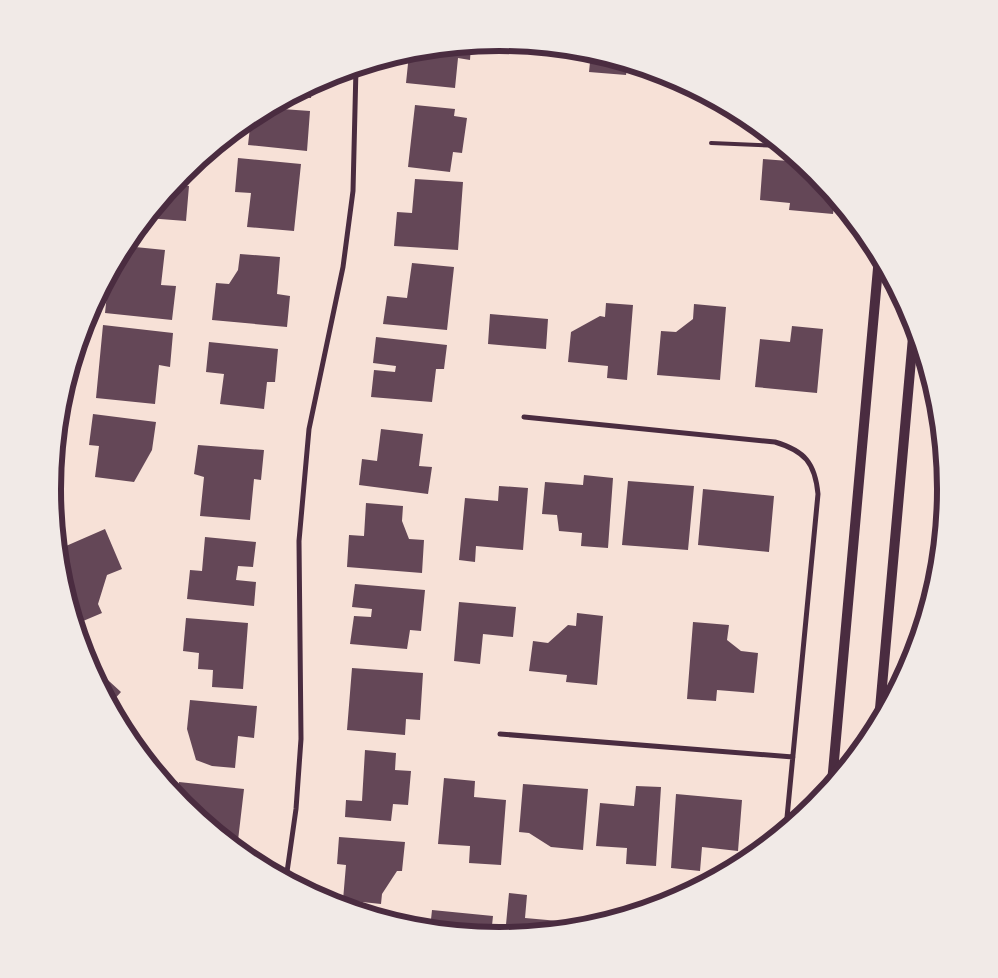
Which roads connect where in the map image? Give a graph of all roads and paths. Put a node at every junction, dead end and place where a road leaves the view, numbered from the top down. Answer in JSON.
{"nodes":[{"id":1,"x":356,"y":75,"type":"edge"},
{"id":2,"x":711,"y":143,"type":"dead end"},
{"id":3,"x":769,"y":145,"type":"edge"},
{"id":4,"x":878,"y":270,"type":"edge"},
{"id":5,"x":912,"y":344,"type":"edge"},
{"id":6,"x":524,"y":417,"type":"dead end"},
{"id":7,"x":880,"y":704,"type":"edge"},
{"id":8,"x":500,"y":734,"type":"dead end"},
{"id":9,"x":793,"y":757,"type":"junction"},
{"id":10,"x":833,"y":772,"type":"edge"},
{"id":11,"x":787,"y":819,"type":"edge"},
{"id":12,"x":287,"y":872,"type":"edge"}],
"edges":[{"from":1,"to":12,"type":"street"},
{"from":2,"to":3,"type":"lane"},
{"from":4,"to":10,"type":"main road"},
{"from":5,"to":7,"type":"main road"},
{"from":6,"to":9,"type":"street"},
{"from":8,"to":9,"type":"street"},
{"from":9,"to":11,"type":"street"}]}
